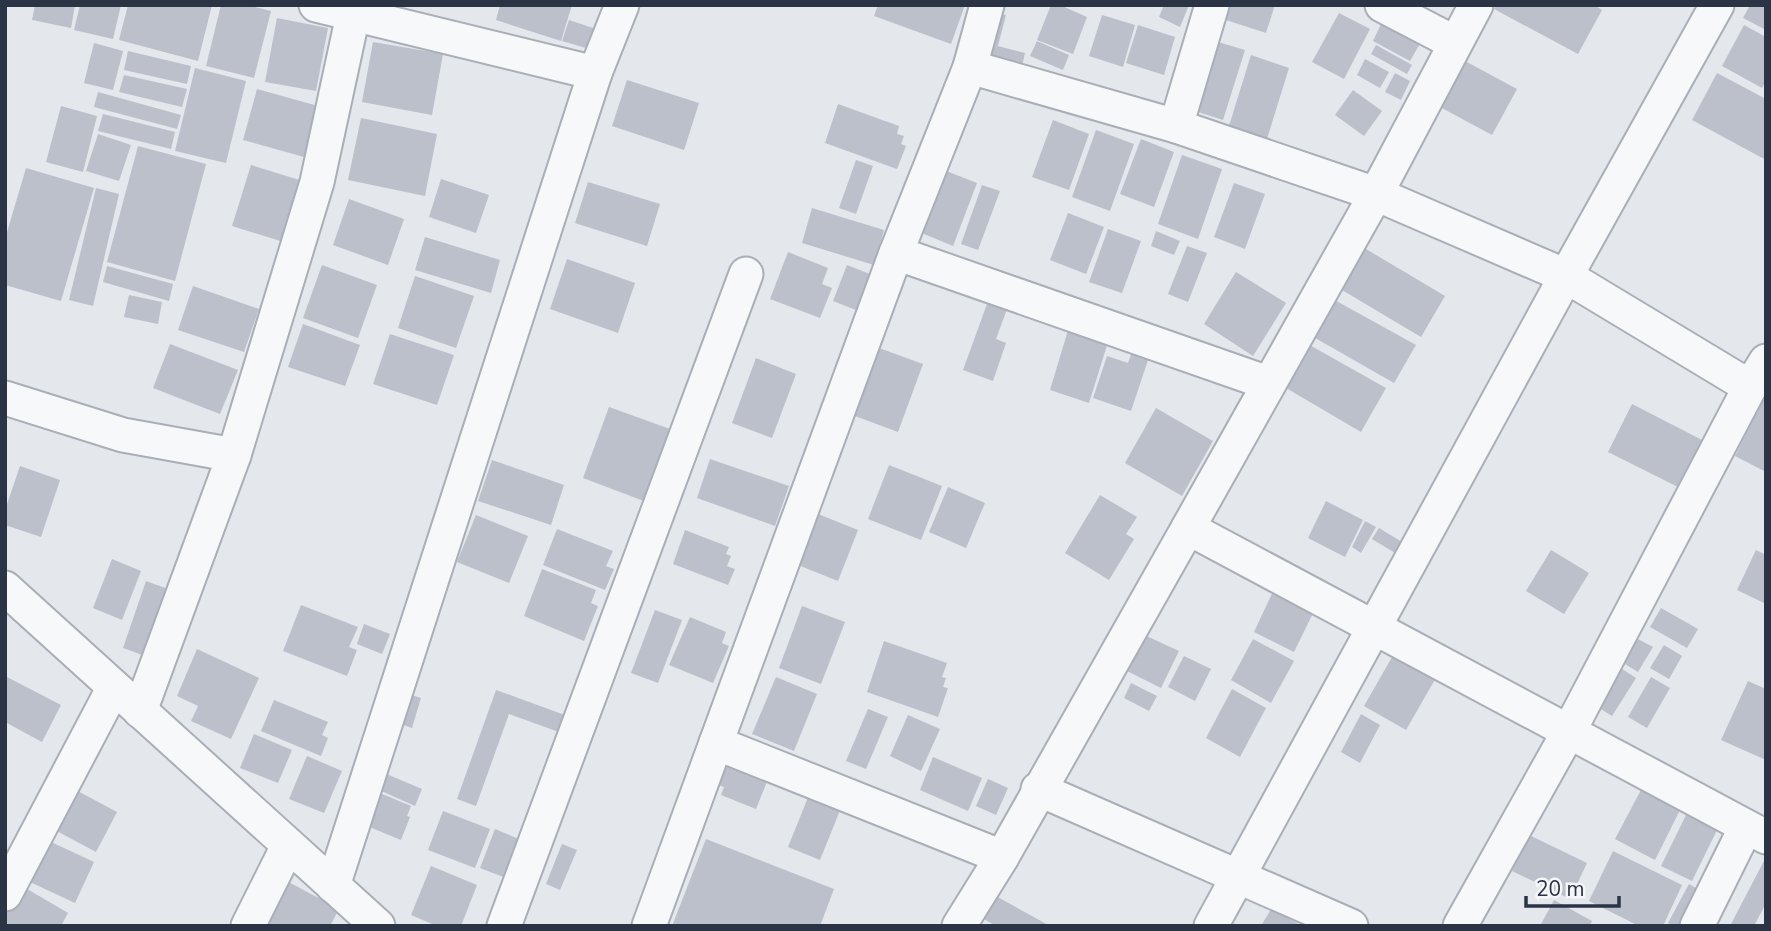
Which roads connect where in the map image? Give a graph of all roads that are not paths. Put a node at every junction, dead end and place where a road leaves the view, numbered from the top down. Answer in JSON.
{"nodes":[{"id":1,"x":316,"y":5,"type":"edge"},
{"id":2,"x":622,"y":5,"type":"edge"},
{"id":3,"x":987,"y":5,"type":"edge"},
{"id":4,"x":1212,"y":5,"type":"edge"},
{"id":5,"x":1382,"y":5,"type":"edge"},
{"id":6,"x":1476,"y":5,"type":"edge"},
{"id":7,"x":1717,"y":5,"type":"edge"},
{"id":8,"x":353,"y":15,"type":"junction"},
{"id":9,"x":1455,"y":43,"type":"junction"},
{"id":10,"x":970,"y":67,"type":"junction"},
{"id":11,"x":595,"y":73,"type":"junction"},
{"id":12,"x":1176,"y":126,"type":"junction"},
{"id":13,"x":1376,"y":194,"type":"junction"},
{"id":14,"x":896,"y":253,"type":"junction"},
{"id":15,"x":746,"y":274,"type":"dead end"},
{"id":16,"x":1566,"y":276,"type":"junction"},
{"id":17,"x":1758,"y":374,"type":"edge"},
{"id":18,"x":1268,"y":383,"type":"junction"},
{"id":19,"x":5,"y":398,"type":"edge"},
{"id":20,"x":234,"y":455,"type":"junction"},
{"id":21,"x":1188,"y":528,"type":"junction"},
{"id":22,"x":5,"y":588,"type":"edge"},
{"id":23,"x":1375,"y":629,"type":"junction"},
{"id":24,"x":114,"y":687,"type":"junction"},
{"id":25,"x":140,"y":710,"type":"junction"},
{"id":26,"x":1568,"y":733,"type":"junction"},
{"id":27,"x":716,"y":743,"type":"junction"},
{"id":28,"x":1038,"y":789,"type":"junction"},
{"id":29,"x":1756,"y":832,"type":"edge"},
{"id":30,"x":288,"y":846,"type":"junction"},
{"id":31,"x":1002,"y":857,"type":"junction"},
{"id":32,"x":1237,"y":877,"type":"junction"},
{"id":33,"x":333,"y":886,"type":"junction"},
{"id":34,"x":5,"y":894,"type":"edge"},
{"id":35,"x":248,"y":926,"type":"edge"},
{"id":36,"x":378,"y":926,"type":"edge"},
{"id":37,"x":504,"y":926,"type":"edge"},
{"id":38,"x":649,"y":926,"type":"edge"},
{"id":39,"x":958,"y":926,"type":"edge"},
{"id":40,"x":1211,"y":926,"type":"edge"},
{"id":41,"x":1351,"y":926,"type":"edge"},
{"id":42,"x":1460,"y":926,"type":"edge"},
{"id":43,"x":1697,"y":926,"type":"edge"}],
"edges":[{"from":1,"to":8,"type":"street"},
{"from":2,"to":11,"type":"street"},
{"from":3,"to":10,"type":"street"},
{"from":4,"to":12,"type":"street"},
{"from":5,"to":9,"type":"street"},
{"from":6,"to":9,"type":"street"},
{"from":7,"to":16,"type":"street"},
{"from":8,"to":11,"type":"street"},
{"from":8,"to":20,"type":"street"},
{"from":9,"to":13,"type":"street"},
{"from":10,"to":12,"type":"street"},
{"from":10,"to":14,"type":"street"},
{"from":11,"to":33,"type":"street"},
{"from":12,"to":13,"type":"street"},
{"from":13,"to":16,"type":"street"},
{"from":13,"to":18,"type":"street"},
{"from":14,"to":18,"type":"street"},
{"from":14,"to":27,"type":"street"},
{"from":15,"to":37,"type":"street"},
{"from":16,"to":17,"type":"street"},
{"from":16,"to":23,"type":"street"},
{"from":17,"to":26,"type":"street"},
{"from":18,"to":21,"type":"street"},
{"from":19,"to":20,"type":"street"},
{"from":20,"to":25,"type":"street"},
{"from":21,"to":23,"type":"street"},
{"from":21,"to":28,"type":"street"},
{"from":22,"to":24,"type":"street"},
{"from":23,"to":26,"type":"street"},
{"from":23,"to":32,"type":"street"},
{"from":24,"to":25,"type":"street"},
{"from":24,"to":34,"type":"street"},
{"from":25,"to":30,"type":"street"},
{"from":26,"to":29,"type":"street"},
{"from":26,"to":42,"type":"street"},
{"from":27,"to":31,"type":"street"},
{"from":27,"to":38,"type":"street"},
{"from":28,"to":31,"type":"street"},
{"from":28,"to":32,"type":"street"},
{"from":29,"to":43,"type":"street"},
{"from":30,"to":33,"type":"street"},
{"from":30,"to":35,"type":"street"},
{"from":31,"to":39,"type":"street"},
{"from":32,"to":40,"type":"street"},
{"from":32,"to":41,"type":"street"},
{"from":33,"to":36,"type":"street"}]}
